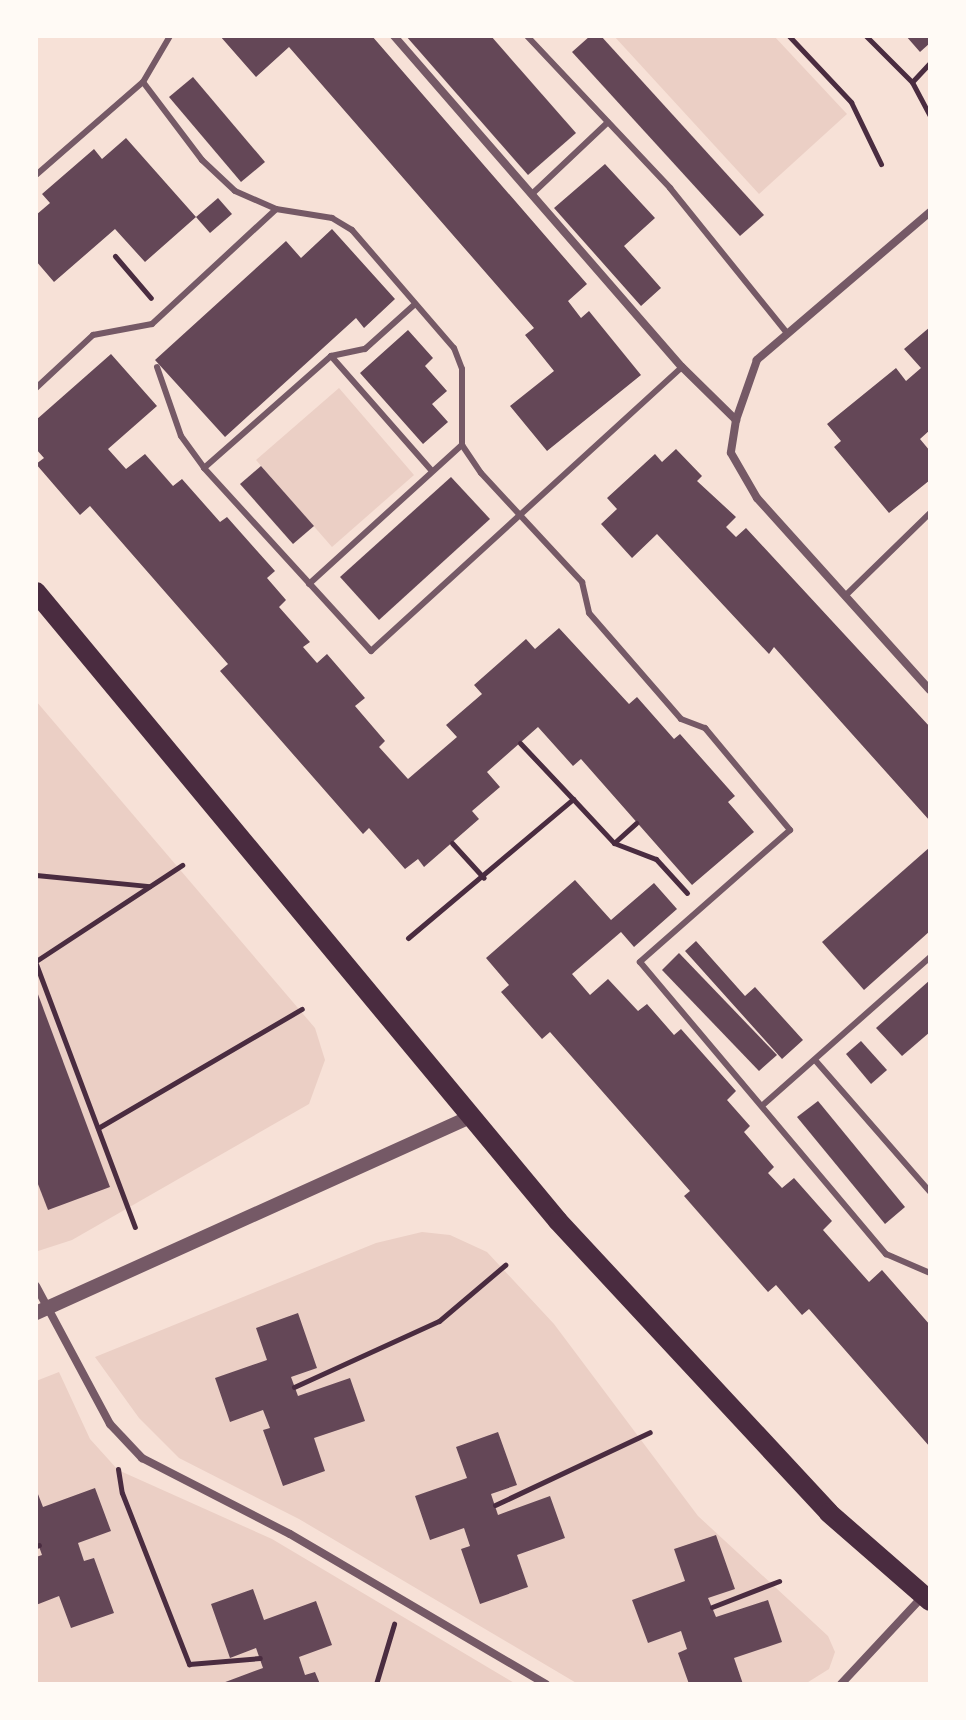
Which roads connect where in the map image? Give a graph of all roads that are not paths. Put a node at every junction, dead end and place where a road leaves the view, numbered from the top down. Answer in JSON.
{"nodes":[{"id":1,"x":170,"y":36,"type":"edge"},
{"id":2,"x":394,"y":36,"type":"edge"},
{"id":3,"x":527,"y":36,"type":"edge"},
{"id":4,"x":143,"y":82,"type":"junction"},
{"id":5,"x":608,"y":122,"type":"junction"},
{"id":6,"x":36,"y":175,"type":"edge"},
{"id":7,"x":533,"y":193,"type":"junction"},
{"id":8,"x":276,"y":209,"type":"junction"},
{"id":9,"x":930,"y":212,"type":"edge"},
{"id":10,"x":415,"y":304,"type":"junction"},
{"id":11,"x":787,"y":333,"type":"junction"},
{"id":12,"x":331,"y":356,"type":"junction"},
{"id":13,"x":157,"y":367,"type":"dead end"},
{"id":14,"x":682,"y":367,"type":"junction"},
{"id":15,"x":36,"y":388,"type":"edge"},
{"id":16,"x":736,"y":420,"type":"junction"},
{"id":17,"x":462,"y":445,"type":"junction"},
{"id":18,"x":204,"y":468,"type":"junction"},
{"id":19,"x":432,"y":471,"type":"junction"},
{"id":20,"x":519,"y":513,"type":"junction"},
{"id":21,"x":930,"y":513,"type":"edge"},
{"id":22,"x":309,"y":584,"type":"junction"},
{"id":23,"x":36,"y":592,"type":"edge"},
{"id":24,"x":845,"y":596,"type":"junction"},
{"id":25,"x":930,"y":690,"type":"edge"},
{"id":26,"x":930,"y":957,"type":"edge"},
{"id":27,"x":815,"y":1060,"type":"junction"},
{"id":28,"x":764,"y":1104,"type":"junction"},
{"id":29,"x":473,"y":1116,"type":"junction"},
{"id":30,"x":930,"y":1192,"type":"edge"},
{"id":31,"x":930,"y":1273,"type":"edge"},
{"id":32,"x":36,"y":1286,"type":"edge"},
{"id":33,"x":43,"y":1310,"type":"edge"},
{"id":34,"x":927,"y":1598,"type":"edge"},
{"id":35,"x":546,"y":1684,"type":"edge"},
{"id":36,"x":841,"y":1684,"type":"edge"}],
"edges":[{"from":1,"to":4,"type":"lane"},
{"from":2,"to":7,"type":"street"},
{"from":3,"to":5,"type":"lane"},
{"from":4,"to":6,"type":"lane"},
{"from":4,"to":8,"type":"lane"},
{"from":5,"to":7,"type":"lane"},
{"from":5,"to":11,"type":"lane"},
{"from":7,"to":14,"type":"street"},
{"from":8,"to":10,"type":"lane"},
{"from":8,"to":15,"type":"lane"},
{"from":9,"to":11,"type":"street"},
{"from":10,"to":12,"type":"lane"},
{"from":10,"to":17,"type":"lane"},
{"from":11,"to":16,"type":"street"},
{"from":12,"to":18,"type":"lane"},
{"from":12,"to":19,"type":"lane"},
{"from":13,"to":18,"type":"lane"},
{"from":14,"to":16,"type":"street"},
{"from":14,"to":20,"type":"lane"},
{"from":16,"to":24,"type":"street"},
{"from":17,"to":19,"type":"lane"},
{"from":17,"to":20,"type":"lane"},
{"from":18,"to":22,"type":"lane"},
{"from":19,"to":22,"type":"lane"},
{"from":20,"to":22,"type":"lane"},
{"from":20,"to":28,"type":"lane"},
{"from":21,"to":24,"type":"lane"},
{"from":23,"to":29,"type":"main road"},
{"from":24,"to":25,"type":"street"},
{"from":26,"to":27,"type":"lane"},
{"from":27,"to":28,"type":"lane"},
{"from":27,"to":30,"type":"lane"},
{"from":28,"to":31,"type":"lane"},
{"from":29,"to":33,"type":"street"},
{"from":29,"to":34,"type":"main road"},
{"from":32,"to":33,"type":"street"},
{"from":33,"to":35,"type":"street"},
{"from":34,"to":36,"type":"street"}]}
